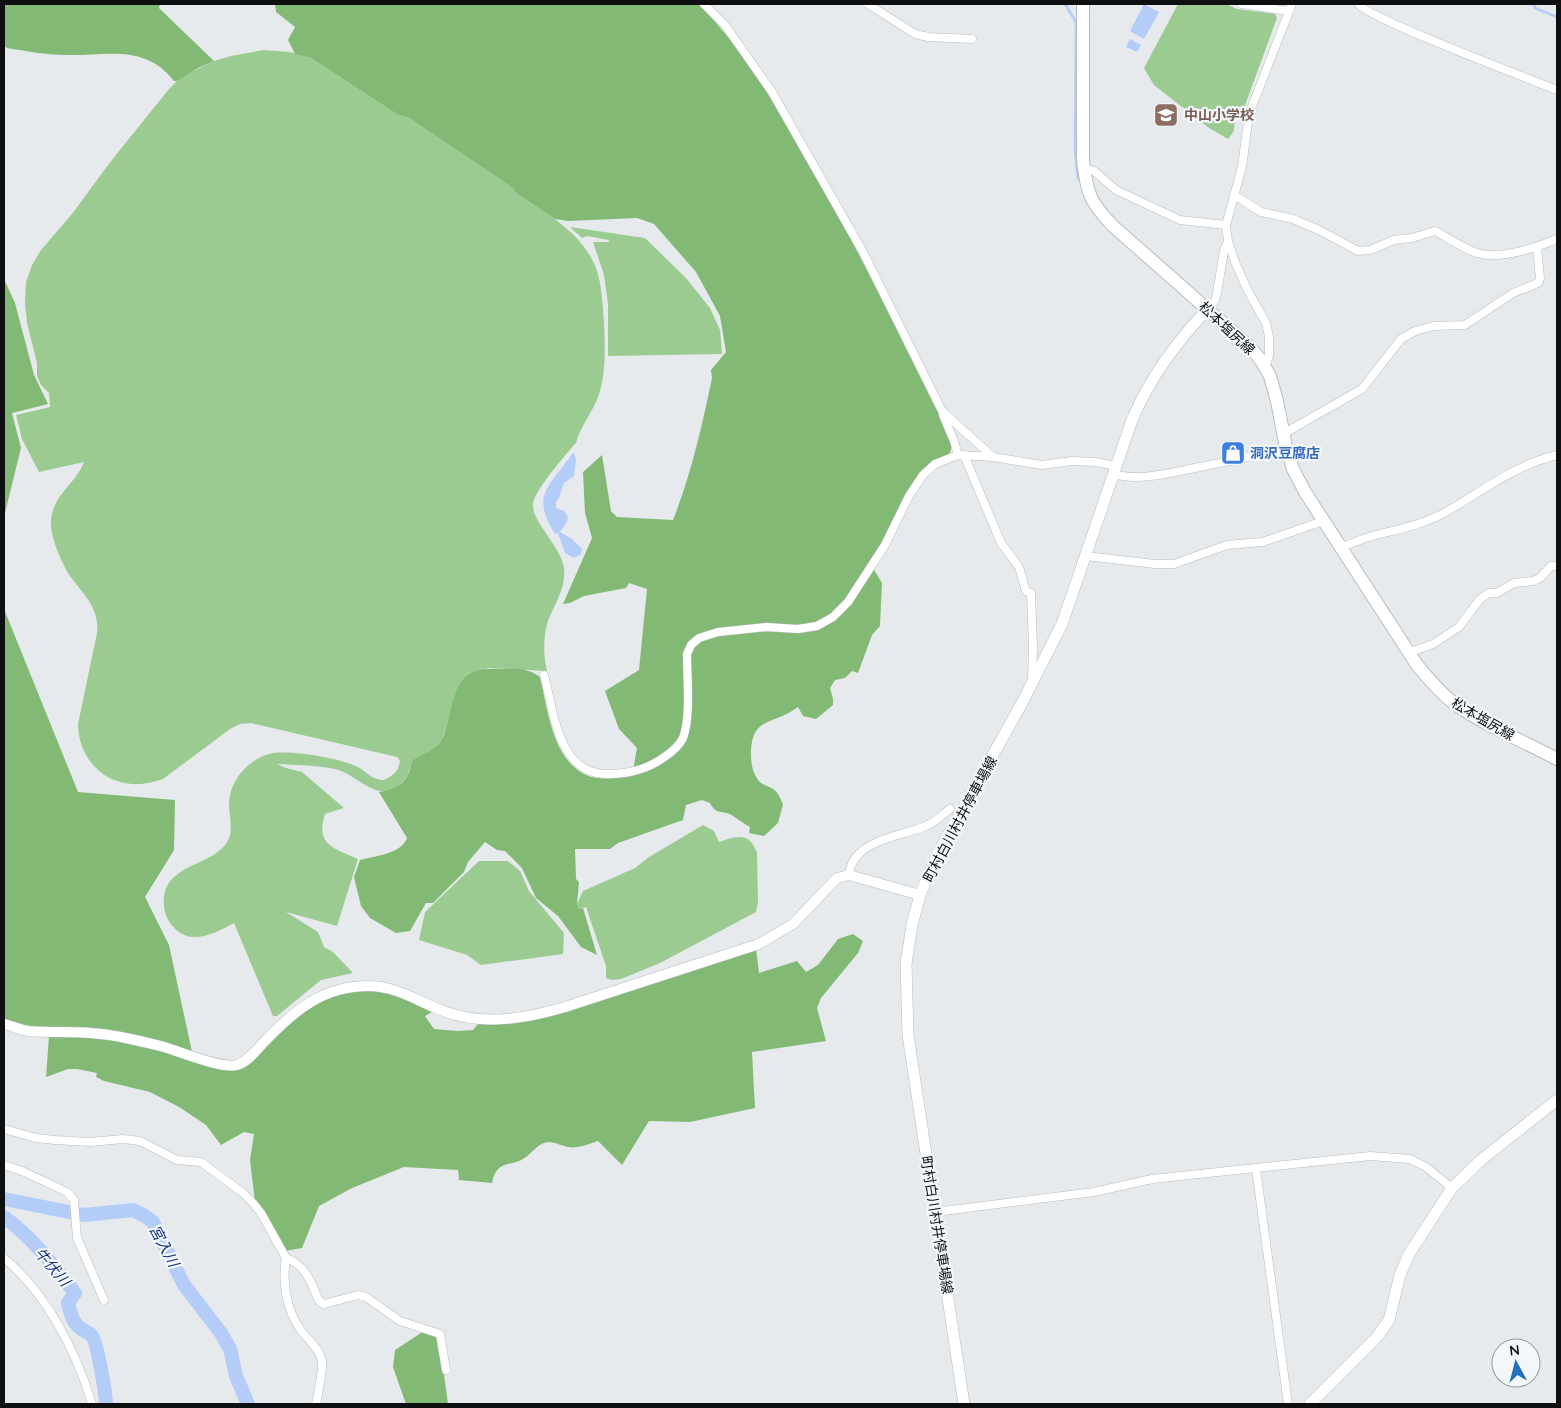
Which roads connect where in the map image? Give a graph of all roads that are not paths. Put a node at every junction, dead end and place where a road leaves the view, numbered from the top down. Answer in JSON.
{"nodes":[{"id":1,"x":704,"y":4,"type":"edge"},
{"id":2,"x":868,"y":4,"type":"edge"},
{"id":3,"x":1083,"y":4,"type":"edge"},
{"id":4,"x":1242,"y":4,"type":"edge"},
{"id":5,"x":1292,"y":4,"type":"edge"},
{"id":6,"x":1359,"y":4,"type":"edge"},
{"id":7,"x":1288,"y":12,"type":"junction"},
{"id":8,"x":972,"y":39,"type":"dead end"},
{"id":9,"x":1557,"y":90,"type":"edge"},
{"id":10,"x":1084,"y":168,"type":"junction"},
{"id":11,"x":1234,"y":195,"type":"junction"},
{"id":12,"x":1226,"y":225,"type":"junction"},
{"id":13,"x":1557,"y":239,"type":"edge"},
{"id":14,"x":1228,"y":241,"type":"junction"},
{"id":15,"x":1537,"y":247,"type":"junction"},
{"id":16,"x":1208,"y":309,"type":"junction"},
{"id":17,"x":1265,"y":366,"type":"junction"},
{"id":18,"x":942,"y":411,"type":"junction"},
{"id":19,"x":1285,"y":441,"type":"junction"},
{"id":20,"x":961,"y":455,"type":"junction"},
{"id":21,"x":1557,"y":455,"type":"edge"},
{"id":22,"x":993,"y":457,"type":"junction"},
{"id":23,"x":1114,"y":470,"type":"junction"},
{"id":24,"x":1322,"y":521,"type":"junction"},
{"id":25,"x":1340,"y":548,"type":"junction"},
{"id":26,"x":1086,"y":556,"type":"junction"},
{"id":27,"x":1557,"y":566,"type":"edge"},
{"id":28,"x":1408,"y":653,"type":"junction"},
{"id":29,"x":544,"y":675,"type":"dead end"},
{"id":30,"x":1032,"y":685,"type":"junction"},
{"id":31,"x":1557,"y":759,"type":"edge"},
{"id":32,"x":950,"y":809,"type":"dead end"},
{"id":33,"x":849,"y":876,"type":"junction"},
{"id":34,"x":920,"y":895,"type":"junction"},
{"id":35,"x":4,"y":1024,"type":"edge"},
{"id":36,"x":1557,"y":1100,"type":"edge"},
{"id":37,"x":4,"y":1129,"type":"edge"},
{"id":38,"x":4,"y":1165,"type":"edge"},
{"id":39,"x":1256,"y":1169,"type":"junction"},
{"id":40,"x":1452,"y":1188,"type":"junction"},
{"id":41,"x":935,"y":1212,"type":"junction"},
{"id":42,"x":4,"y":1258,"type":"edge"},
{"id":43,"x":286,"y":1258,"type":"junction"},
{"id":44,"x":104,"y":1300,"type":"dead end"},
{"id":45,"x":446,"y":1370,"type":"dead end"},
{"id":46,"x":92,"y":1404,"type":"edge"},
{"id":47,"x":316,"y":1404,"type":"edge"},
{"id":48,"x":964,"y":1404,"type":"edge"},
{"id":49,"x":1288,"y":1404,"type":"edge"},
{"id":50,"x":1310,"y":1404,"type":"edge"}],
"edges":[{"from":1,"to":18,"type":"street"},
{"from":2,"to":8,"type":"street"},
{"from":3,"to":10,"type":"main road","name":"松本塩尻線"},
{"from":4,"to":7,"type":"street"},
{"from":5,"to":7,"type":"street"},
{"from":6,"to":9,"type":"street"},
{"from":7,"to":11,"type":"street"},
{"from":10,"to":12,"type":"street"},
{"from":10,"to":16,"type":"main road","name":"松本塩尻線"},
{"from":11,"to":12,"type":"street"},
{"from":11,"to":15,"type":"street"},
{"from":12,"to":14,"type":"street"},
{"from":13,"to":15,"type":"street"},
{"from":14,"to":16,"type":"street"},
{"from":14,"to":17,"type":"street"},
{"from":15,"to":19,"type":"street"},
{"from":16,"to":17,"type":"main road","name":"松本塩尻線"},
{"from":16,"to":23,"type":"main road","name":"町村白川村井停車場線"},
{"from":17,"to":19,"type":"main road","name":"松本塩尻線"},
{"from":18,"to":20,"type":"street"},
{"from":18,"to":22,"type":"street"},
{"from":19,"to":23,"type":"street"},
{"from":19,"to":24,"type":"main road","name":"松本塩尻線"},
{"from":20,"to":22,"type":"street"},
{"from":20,"to":29,"type":"street"},
{"from":20,"to":30,"type":"street"},
{"from":21,"to":25,"type":"street"},
{"from":22,"to":23,"type":"street"},
{"from":23,"to":26,"type":"main road","name":"町村白川村井停車場線"},
{"from":24,"to":25,"type":"main road","name":"松本塩尻線"},
{"from":24,"to":26,"type":"street"},
{"from":25,"to":28,"type":"main road","name":"松本塩尻線"},
{"from":26,"to":30,"type":"main road","name":"町村白川村井停車場線"},
{"from":27,"to":28,"type":"street"},
{"from":28,"to":31,"type":"main road","name":"松本塩尻線"},
{"from":30,"to":34,"type":"main road","name":"町村白川村井停車場線"},
{"from":32,"to":33,"type":"street"},
{"from":33,"to":34,"type":"street"},
{"from":33,"to":35,"type":"street"},
{"from":34,"to":41,"type":"main road","name":"町村白川村井停車場線"},
{"from":36,"to":40,"type":"main road"},
{"from":37,"to":43,"type":"street"},
{"from":38,"to":44,"type":"street"},
{"from":39,"to":40,"type":"street"},
{"from":39,"to":41,"type":"street"},
{"from":39,"to":49,"type":"street"},
{"from":40,"to":50,"type":"main road"},
{"from":41,"to":48,"type":"main road","name":"町村白川村井停車場線"},
{"from":42,"to":46,"type":"street"},
{"from":43,"to":45,"type":"street"},
{"from":43,"to":47,"type":"street"}]}
